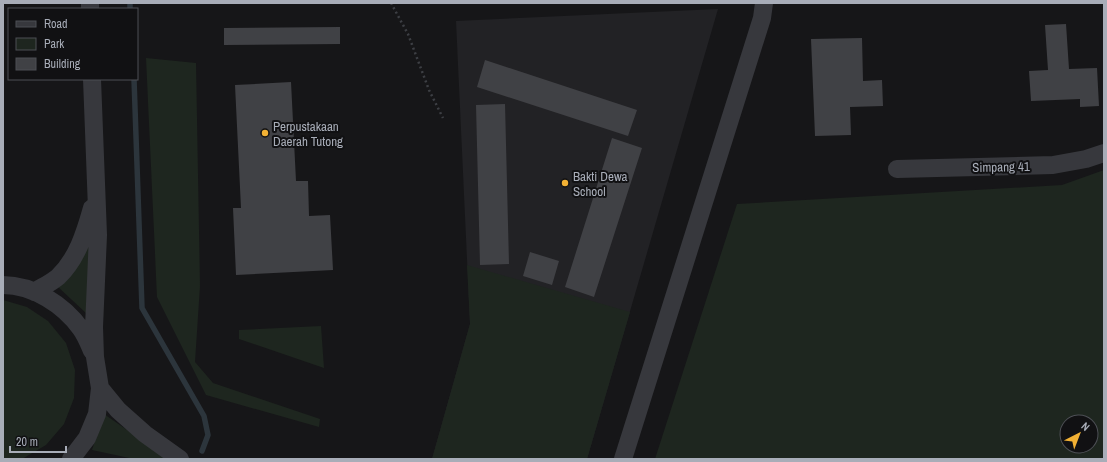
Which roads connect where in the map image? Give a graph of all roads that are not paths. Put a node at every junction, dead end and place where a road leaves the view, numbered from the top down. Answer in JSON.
{"nodes":[{"id":1,"x":764,"y":3,"type":"edge"},
{"id":2,"x":92,"y":80,"type":"edge"},
{"id":3,"x":1104,"y":153,"type":"edge"},
{"id":4,"x":896,"y":169,"type":"dead end"},
{"id":5,"x":96,"y":190,"type":"junction"},
{"id":6,"x":3,"y":285,"type":"edge"},
{"id":7,"x":34,"y":292,"type":"junction"},
{"id":8,"x":95,"y":357,"type":"junction"},
{"id":9,"x":100,"y":388,"type":"junction"},
{"id":10,"x":71,"y":459,"type":"edge"},
{"id":11,"x":180,"y":459,"type":"edge"},
{"id":12,"x":623,"y":459,"type":"edge"}],
"edges":[{"from":1,"to":12,"type":"street"},
{"from":2,"to":5,"type":"street"},
{"from":3,"to":4,"type":"street","name":"Simpang 41"},
{"from":5,"to":7,"type":"street"},
{"from":5,"to":8,"type":"street"},
{"from":6,"to":7,"type":"street"},
{"from":7,"to":8,"type":"street"},
{"from":8,"to":9,"type":"street"},
{"from":9,"to":10,"type":"street"},
{"from":9,"to":11,"type":"street"}]}
